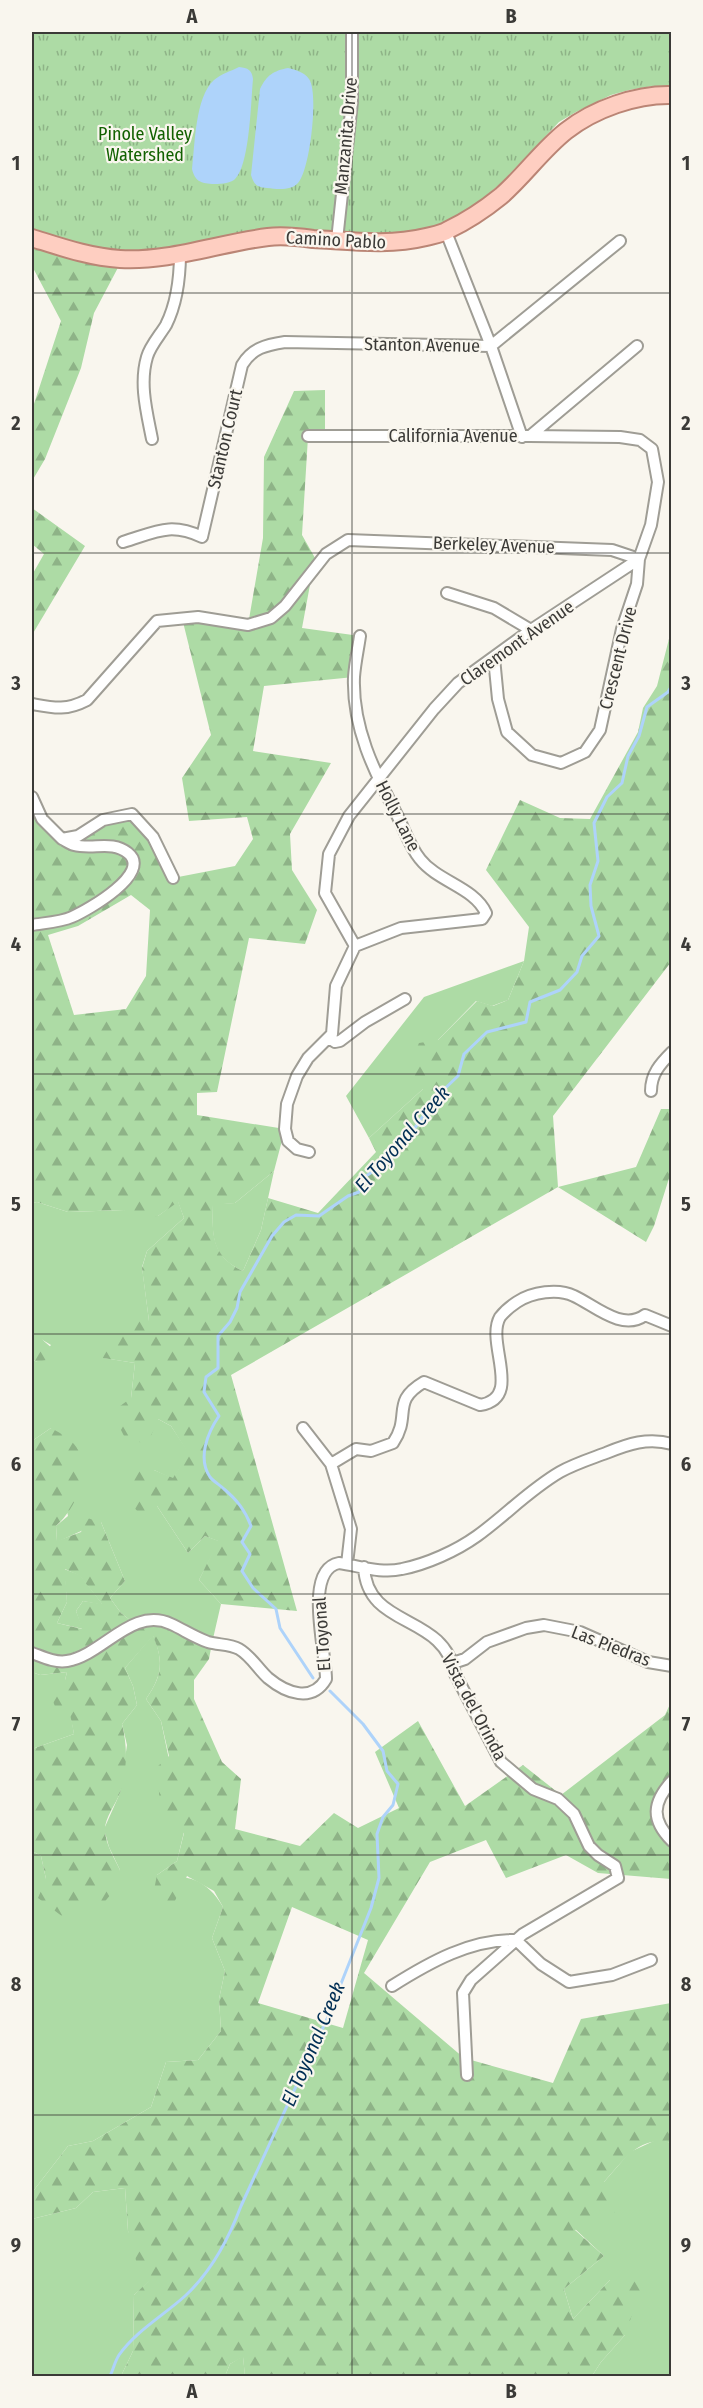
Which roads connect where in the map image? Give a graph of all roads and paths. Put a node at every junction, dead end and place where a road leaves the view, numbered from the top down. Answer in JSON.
{"nodes":[{"id":1,"x":352,"y":32,"type":"edge"},
{"id":2,"x":672,"y":95,"type":"edge"},
{"id":3,"x":446,"y":232,"type":"junction"},
{"id":4,"x":32,"y":238,"type":"edge"},
{"id":5,"x":337,"y":240,"type":"junction"},
{"id":6,"x":620,"y":242,"type":"dead end"},
{"id":7,"x":180,"y":253,"type":"junction"},
{"id":8,"x":491,"y":346,"type":"junction"},
{"id":9,"x":637,"y":346,"type":"dead end"},
{"id":10,"x":260,"y":347,"type":"joint"},
{"id":11,"x":308,"y":436,"type":"dead end"},
{"id":12,"x":526,"y":436,"type":"junction"},
{"id":13,"x":152,"y":439,"type":"dead end"},
{"id":14,"x":123,"y":542,"type":"dead end"},
{"id":15,"x":639,"y":559,"type":"junction"},
{"id":16,"x":447,"y":593,"type":"dead end"},
{"id":17,"x":531,"y":630,"type":"junction"},
{"id":18,"x":360,"y":636,"type":"dead end"},
{"id":19,"x":494,"y":658,"type":"junction"},
{"id":20,"x":32,"y":704,"type":"edge"},
{"id":21,"x":377,"y":778,"type":"junction"},
{"id":22,"x":32,"y":797,"type":"edge"},
{"id":23,"x":62,"y":839,"type":"junction"},
{"id":24,"x":173,"y":878,"type":"dead end"},
{"id":25,"x":32,"y":925,"type":"edge"},
{"id":26,"x":355,"y":946,"type":"junction"},
{"id":27,"x":405,"y":999,"type":"dead end"},
{"id":28,"x":329,"y":1038,"type":"junction"},
{"id":29,"x":672,"y":1052,"type":"edge"},
{"id":30,"x":651,"y":1091,"type":"dead end"},
{"id":31,"x":309,"y":1152,"type":"dead end"},
{"id":32,"x":672,"y":1326,"type":"edge"},
{"id":33,"x":303,"y":1428,"type":"dead end"},
{"id":34,"x":672,"y":1444,"type":"edge"},
{"id":35,"x":331,"y":1464,"type":"junction"},
{"id":36,"x":347,"y":1564,"type":"junction"},
{"id":37,"x":364,"y":1568,"type":"junction"},
{"id":38,"x":32,"y":1653,"type":"edge"},
{"id":39,"x":453,"y":1663,"type":"junction"},
{"id":40,"x":672,"y":1666,"type":"edge"},
{"id":41,"x":672,"y":1781,"type":"edge"},
{"id":42,"x":672,"y":1841,"type":"edge"},
{"id":43,"x":516,"y":1940,"type":"junction"},
{"id":44,"x":651,"y":1960,"type":"dead end"},
{"id":45,"x":392,"y":1986,"type":"dead end"},
{"id":46,"x":467,"y":2076,"type":"dead end"}],
"edges":[{"from":1,"to":5,"type":"street","name":"Manzanita Drive"},
{"from":2,"to":3,"type":"main road","name":"Camino Pablo"},
{"from":3,"to":5,"type":"main road","name":"Camino Pablo"},
{"from":3,"to":8,"type":"street"},
{"from":4,"to":7,"type":"main road","name":"Camino Pablo"},
{"from":5,"to":7,"type":"main road","name":"Camino Pablo"},
{"from":6,"to":8,"type":"street","name":"Stanton Avenue"},
{"from":7,"to":13,"type":"street"},
{"from":8,"to":10,"type":"street","name":"Stanton Avenue"},
{"from":8,"to":12,"type":"street"},
{"from":9,"to":12,"type":"street","name":"California Avenue"},
{"from":10,"to":14,"type":"street","name":"Stanton Court"},
{"from":11,"to":12,"type":"street","name":"California Avenue"},
{"from":12,"to":15,"type":"street"},
{"from":15,"to":17,"type":"street","name":"Claremont Avenue"},
{"from":15,"to":19,"type":"street","name":"Crescent Drive"},
{"from":15,"to":20,"type":"street","name":"Berkeley Avenue"},
{"from":16,"to":17,"type":"street"},
{"from":17,"to":19,"type":"street","name":"Claremont Avenue"},
{"from":18,"to":21,"type":"street","name":"Holly Lane"},
{"from":19,"to":21,"type":"street","name":"Claremont Avenue"},
{"from":21,"to":26,"type":"street","name":"Claremont Avenue"},
{"from":21,"to":26,"type":"street","name":"Holly Lane"},
{"from":22,"to":23,"type":"street"},
{"from":23,"to":24,"type":"street"},
{"from":23,"to":25,"type":"street"},
{"from":26,"to":28,"type":"street"},
{"from":27,"to":28,"type":"street"},
{"from":28,"to":31,"type":"street"},
{"from":29,"to":30,"type":"street"},
{"from":32,"to":35,"type":"street"},
{"from":33,"to":35,"type":"street"},
{"from":34,"to":37,"type":"street"},
{"from":35,"to":36,"type":"street"},
{"from":36,"to":37,"type":"street"},
{"from":36,"to":38,"type":"street","name":"El Toyonal"},
{"from":37,"to":39,"type":"street","name":"Vista del Orinda"},
{"from":39,"to":40,"type":"street","name":"Las Piedras"},
{"from":39,"to":43,"type":"street","name":"Vista del Orinda"},
{"from":41,"to":42,"type":"street"},
{"from":43,"to":44,"type":"street"},
{"from":43,"to":45,"type":"street"},
{"from":43,"to":46,"type":"street","name":"Vista del Orinda"}]}
